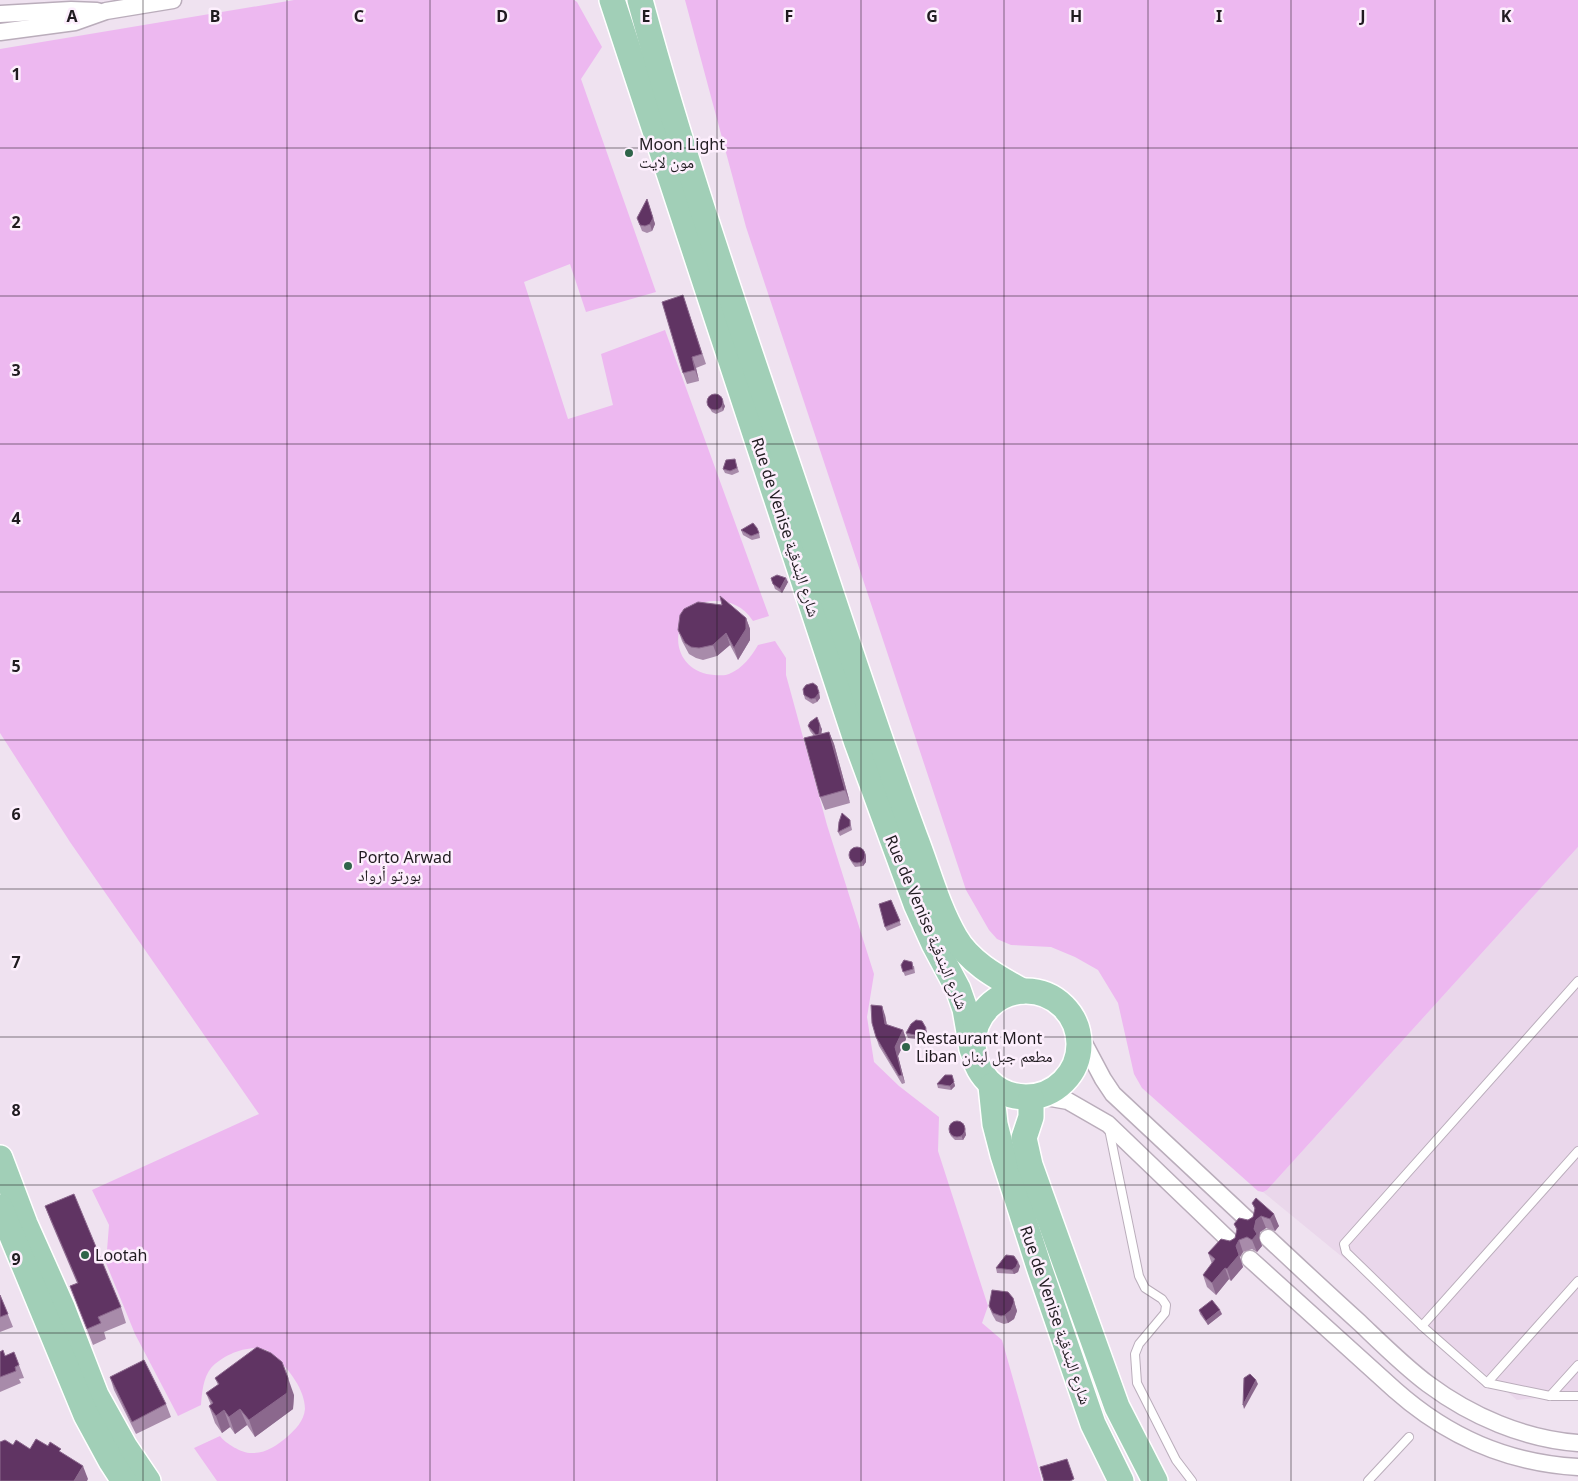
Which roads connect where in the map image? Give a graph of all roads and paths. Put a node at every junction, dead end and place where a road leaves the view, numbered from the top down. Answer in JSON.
{"nodes":[{"id":1,"x":173,"y":0,"type":"edge"},
{"id":2,"x":612,"y":0,"type":"edge"},
{"id":3,"x":640,"y":0,"type":"edge"},
{"id":4,"x":106,"y":11,"type":"junction"},
{"id":5,"x":0,"y":14,"type":"edge"},
{"id":6,"x":0,"y":32,"type":"edge"},
{"id":7,"x":1578,"y":981,"type":"edge"},
{"id":8,"x":1022,"y":991,"type":"junction"},
{"id":9,"x":1078,"y":1032,"type":"junction"},
{"id":10,"x":972,"y":1049,"type":"junction"},
{"id":11,"x":991,"y":1086,"type":"junction"},
{"id":12,"x":1035,"y":1097,"type":"junction"},
{"id":13,"x":1108,"y":1124,"type":"junction"},
{"id":14,"x":1578,"y":1151,"type":"edge"},
{"id":15,"x":0,"y":1158,"type":"edge"},
{"id":16,"x":0,"y":1207,"type":"edge"},
{"id":17,"x":1250,"y":1222,"type":"edge"},
{"id":18,"x":12,"y":1230,"type":"edge"},
{"id":19,"x":1268,"y":1238,"type":"dead end"},
{"id":20,"x":1232,"y":1243,"type":"edge"},
{"id":21,"x":1250,"y":1259,"type":"dead end"},
{"id":22,"x":1578,"y":1281,"type":"edge"},
{"id":23,"x":1422,"y":1326,"type":"junction"},
{"id":24,"x":1578,"y":1364,"type":"edge"},
{"id":25,"x":1407,"y":1366,"type":"junction"},
{"id":26,"x":1487,"y":1383,"type":"junction"},
{"id":27,"x":1390,"y":1386,"type":"junction"},
{"id":28,"x":1550,"y":1396,"type":"junction"},
{"id":29,"x":1578,"y":1396,"type":"edge"},
{"id":30,"x":1409,"y":1437,"type":"dead end"},
{"id":31,"x":1578,"y":1443,"type":"edge"},
{"id":32,"x":1578,"y":1468,"type":"edge"},
{"id":33,"x":124,"y":1481,"type":"edge"},
{"id":34,"x":148,"y":1481,"type":"edge"},
{"id":35,"x":1121,"y":1481,"type":"edge"},
{"id":36,"x":1155,"y":1481,"type":"edge"},
{"id":37,"x":1192,"y":1481,"type":"edge"},
{"id":38,"x":1368,"y":1481,"type":"edge"}],
"edges":[{"from":1,"to":4,"type":"street"},
{"from":2,"to":10,"type":"main road","name":"Rue de Venise شارع البندقية"},
{"from":3,"to":8,"type":"main road","name":"Rue de Venise شارع البندقية"},
{"from":4,"to":5,"type":"street"},
{"from":4,"to":6,"type":"street"},
{"from":7,"to":23,"type":"lane"},
{"from":8,"to":9,"type":"main road"},
{"from":8,"to":10,"type":"main road"},
{"from":9,"to":12,"type":"main road"},
{"from":9,"to":17,"type":"street"},
{"from":10,"to":11,"type":"main road"},
{"from":11,"to":12,"type":"main road"},
{"from":11,"to":35,"type":"main road","name":"Rue de Venise شارع البندقية"},
{"from":12,"to":13,"type":"street"},
{"from":12,"to":36,"type":"main road","name":"Rue de Venise شارع البندقية"},
{"from":13,"to":20,"type":"street"},
{"from":13,"to":37,"type":"lane"},
{"from":14,"to":23,"type":"lane"},
{"from":15,"to":18,"type":"main road"},
{"from":16,"to":18,"type":"main road"},
{"from":18,"to":33,"type":"main road"},
{"from":18,"to":34,"type":"main road"},
{"from":19,"to":25,"type":"street"},
{"from":21,"to":27,"type":"street"},
{"from":22,"to":26,"type":"lane"},
{"from":23,"to":26,"type":"lane"},
{"from":24,"to":28,"type":"lane"},
{"from":25,"to":27,"type":"street"},
{"from":25,"to":31,"type":"street"},
{"from":26,"to":28,"type":"lane"},
{"from":27,"to":32,"type":"street"},
{"from":28,"to":29,"type":"lane"},
{"from":30,"to":38,"type":"lane"}]}
